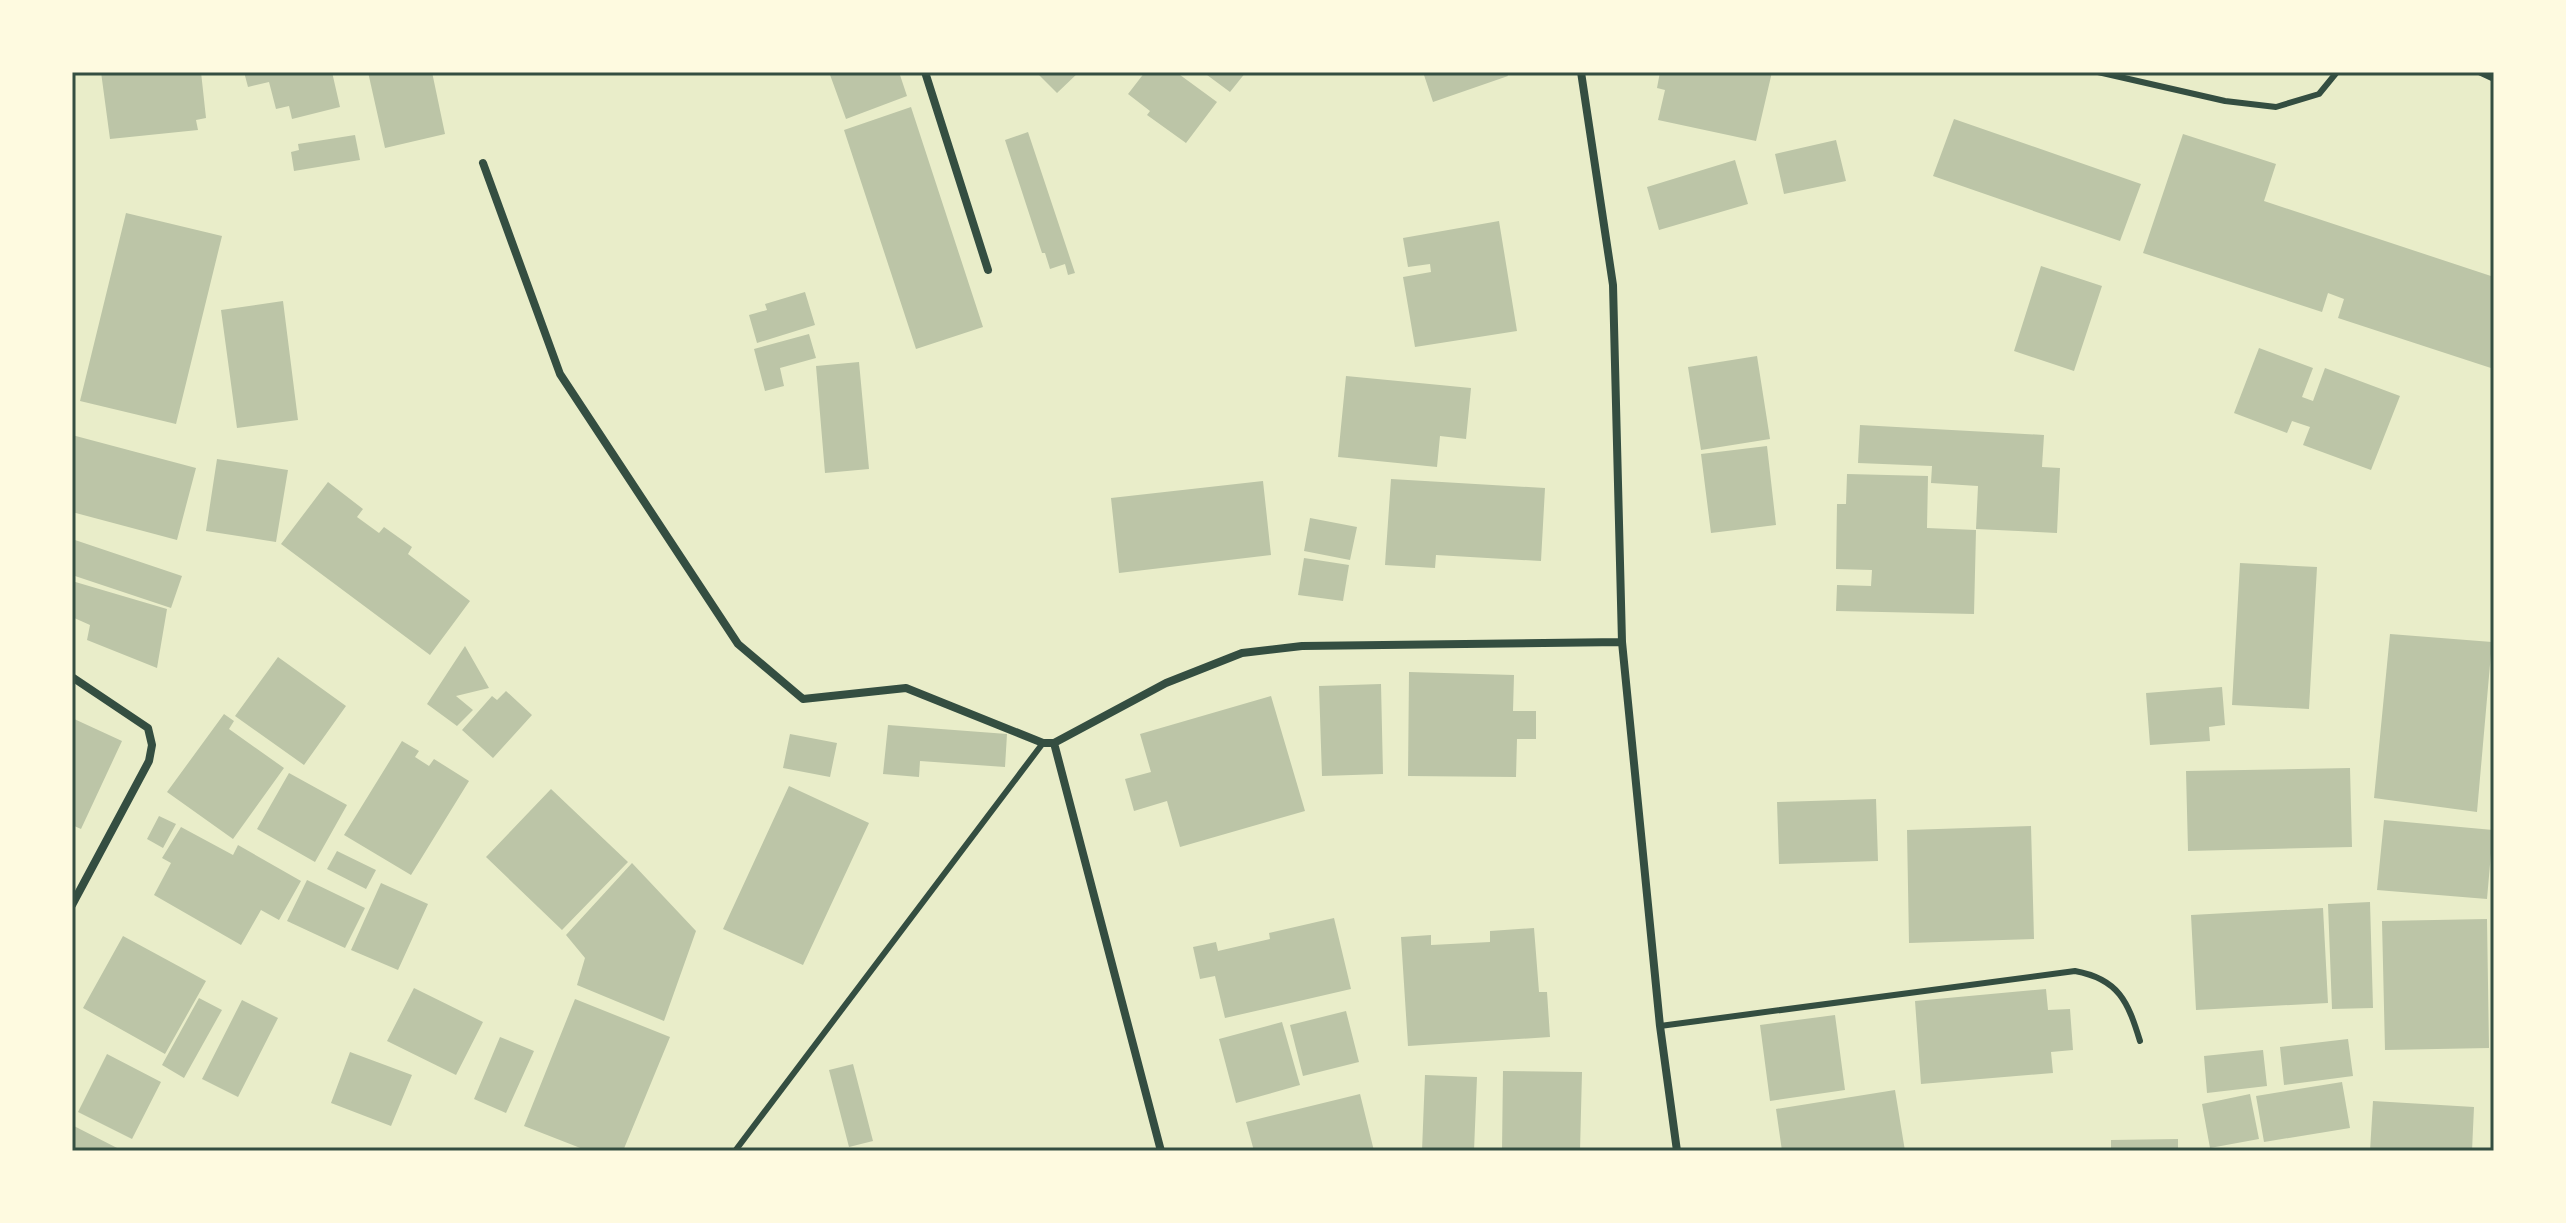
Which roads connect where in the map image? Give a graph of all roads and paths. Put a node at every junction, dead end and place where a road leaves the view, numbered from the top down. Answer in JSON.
{"nodes":[{"id":1,"x":925,"y":72,"type":"edge"},
{"id":2,"x":1581,"y":72,"type":"edge"},
{"id":3,"x":2098,"y":72,"type":"edge"},
{"id":4,"x":2337,"y":72,"type":"edge"},
{"id":5,"x":2479,"y":72,"type":"edge"},
{"id":6,"x":2494,"y":79,"type":"edge"},
{"id":7,"x":483,"y":163,"type":"dead end"},
{"id":8,"x":988,"y":270,"type":"dead end"},
{"id":9,"x":1622,"y":642,"type":"junction"},
{"id":10,"x":72,"y":677,"type":"edge"},
{"id":11,"x":1043,"y":743,"type":"junction"},
{"id":12,"x":1054,"y":743,"type":"junction"},
{"id":13,"x":72,"y":905,"type":"edge"},
{"id":14,"x":1660,"y":1026,"type":"junction"},
{"id":15,"x":2140,"y":1041,"type":"dead end"},
{"id":16,"x":735,"y":1151,"type":"edge"},
{"id":17,"x":1161,"y":1151,"type":"edge"},
{"id":18,"x":1677,"y":1151,"type":"edge"}],
"edges":[{"from":1,"to":8,"type":"street"},
{"from":2,"to":9,"type":"street"},
{"from":3,"to":4,"type":"lane"},
{"from":5,"to":6,"type":"lane"},
{"from":7,"to":11,"type":"street"},
{"from":9,"to":12,"type":"street"},
{"from":9,"to":14,"type":"street"},
{"from":10,"to":13,"type":"street"},
{"from":11,"to":12,"type":"street"},
{"from":11,"to":16,"type":"lane"},
{"from":12,"to":17,"type":"street"},
{"from":14,"to":15,"type":"lane"},
{"from":14,"to":18,"type":"street"}]}
